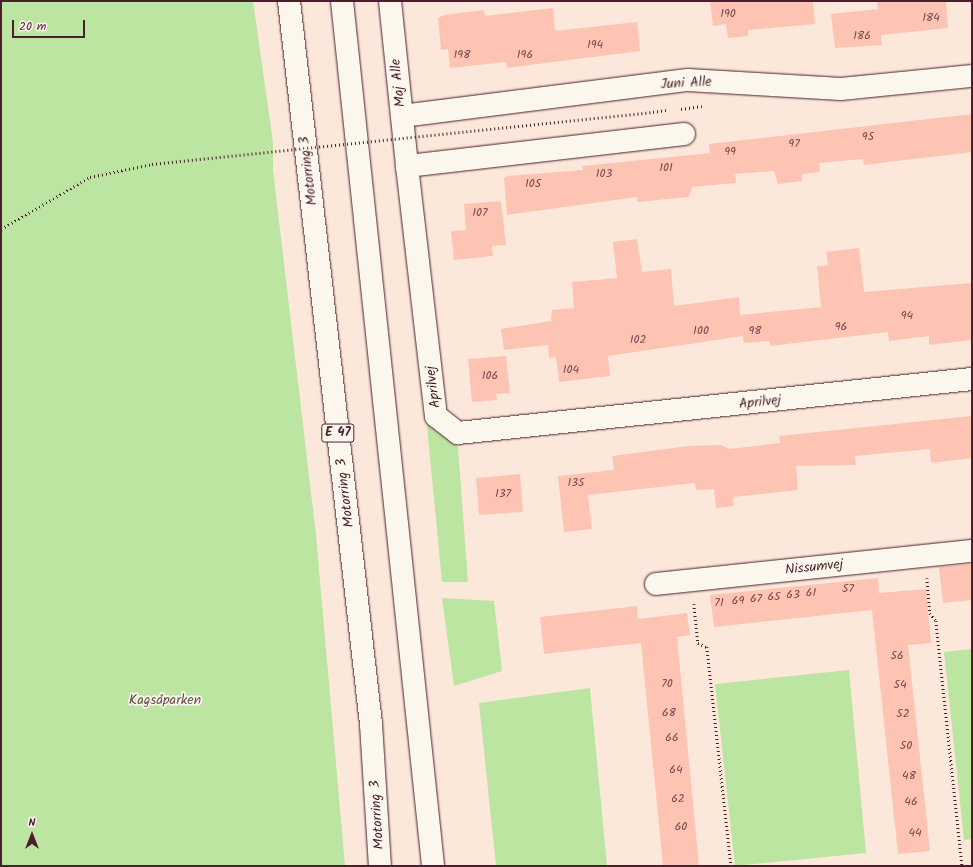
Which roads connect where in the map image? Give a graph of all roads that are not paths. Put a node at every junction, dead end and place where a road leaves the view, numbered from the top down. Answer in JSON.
{"nodes":[{"id":1,"x":289,"y":1,"type":"edge"},
{"id":2,"x":342,"y":1,"type":"edge"},
{"id":3,"x":390,"y":1,"type":"edge"},
{"id":4,"x":972,"y":76,"type":"edge"},
{"id":5,"x":402,"y":116,"type":"junction"},
{"id":6,"x":684,"y":134,"type":"dead end"},
{"id":7,"x":407,"y":166,"type":"junction"},
{"id":8,"x":972,"y":379,"type":"edge"},
{"id":9,"x":972,"y":551,"type":"edge"},
{"id":10,"x":656,"y":584,"type":"dead end"},
{"id":11,"x":380,"y":866,"type":"edge"},
{"id":12,"x":433,"y":866,"type":"edge"}],
"edges":[{"from":1,"to":11,"type":"main road","name":"Motorring 3","number":"E 47"},
{"from":2,"to":12,"type":"main road"},
{"from":3,"to":5,"type":"main road","name":"Maj Alle"},
{"from":4,"to":5,"type":"main road","name":"Juni Alle"},
{"from":5,"to":7,"type":"main road","name":"Maj Alle"},
{"from":6,"to":7,"type":"main road"},
{"from":7,"to":8,"type":"main road","name":"Aprilvej"},
{"from":9,"to":10,"type":"main road","name":"Nissumvej"}]}
